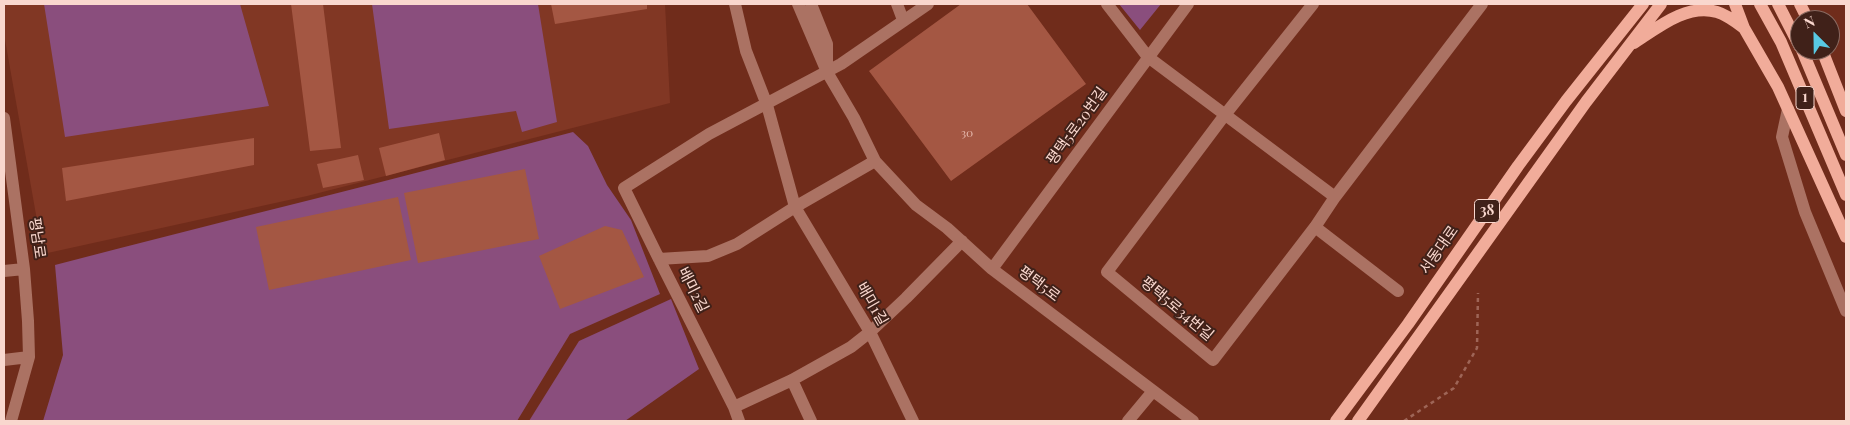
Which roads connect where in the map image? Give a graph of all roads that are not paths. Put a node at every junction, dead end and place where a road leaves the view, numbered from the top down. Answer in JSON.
{"nodes":[{"id":1,"x":735,"y":4,"type":"edge"},
{"id":2,"x":798,"y":4,"type":"edge"},
{"id":3,"x":811,"y":4,"type":"edge"},
{"id":4,"x":897,"y":4,"type":"edge"},
{"id":5,"x":928,"y":4,"type":"edge"},
{"id":6,"x":1107,"y":4,"type":"edge"},
{"id":7,"x":1188,"y":4,"type":"edge"},
{"id":8,"x":1313,"y":4,"type":"edge"},
{"id":9,"x":1482,"y":4,"type":"edge"},
{"id":10,"x":1661,"y":4,"type":"edge"},
{"id":11,"x":1760,"y":4,"type":"edge"},
{"id":12,"x":1778,"y":4,"type":"edge"},
{"id":13,"x":1736,"y":5,"type":"edge"},
{"id":14,"x":1640,"y":7,"type":"edge"},
{"id":15,"x":903,"y":20,"type":"junction"},
{"id":16,"x":1790,"y":27,"type":"edge"},
{"id":17,"x":1744,"y":28,"type":"junction"},
{"id":18,"x":1625,"y":48,"type":"junction"},
{"id":19,"x":1148,"y":58,"type":"junction"},
{"id":20,"x":1806,"y":60,"type":"edge"},
{"id":21,"x":1826,"y":60,"type":"edge"},
{"id":22,"x":827,"y":72,"type":"junction"},
{"id":23,"x":767,"y":105,"type":"junction"},
{"id":24,"x":1788,"y":109,"type":"junction"},
{"id":25,"x":1846,"y":111,"type":"edge"},
{"id":26,"x":1224,"y":116,"type":"junction"},
{"id":27,"x":4,"y":118,"type":"edge"},
{"id":28,"x":1846,"y":155,"type":"edge"},
{"id":29,"x":875,"y":161,"type":"junction"},
{"id":30,"x":1846,"y":195,"type":"edge"},
{"id":31,"x":1335,"y":198,"type":"junction"},
{"id":32,"x":796,"y":207,"type":"junction"},
{"id":33,"x":1315,"y":227,"type":"junction"},
{"id":34,"x":1846,"y":237,"type":"edge"},
{"id":35,"x":962,"y":241,"type":"junction"},
{"id":36,"x":658,"y":260,"type":"junction"},
{"id":37,"x":24,"y":268,"type":"junction"},
{"id":38,"x":992,"y":269,"type":"junction"},
{"id":39,"x":4,"y":271,"type":"edge"},
{"id":40,"x":1398,"y":291,"type":"dead end"},
{"id":41,"x":1846,"y":311,"type":"edge"},
{"id":42,"x":870,"y":332,"type":"junction"},
{"id":43,"x":29,"y":357,"type":"junction"},
{"id":44,"x":4,"y":360,"type":"edge"},
{"id":45,"x":792,"y":380,"type":"junction"},
{"id":46,"x":1153,"y":390,"type":"junction"},
{"id":47,"x":734,"y":407,"type":"junction"},
{"id":48,"x":11,"y":421,"type":"edge"},
{"id":49,"x":739,"y":421,"type":"edge"},
{"id":50,"x":811,"y":421,"type":"edge"},
{"id":51,"x":913,"y":421,"type":"edge"},
{"id":52,"x":1128,"y":421,"type":"edge"},
{"id":53,"x":1193,"y":421,"type":"edge"},
{"id":54,"x":1336,"y":421,"type":"edge"},
{"id":55,"x":1358,"y":421,"type":"edge"}],
"edges":[{"from":1,"to":23,"type":"street","name":"배미1길"},
{"from":2,"to":22,"type":"street","name":"평택5로"},
{"from":3,"to":22,"type":"street"},
{"from":4,"to":15,"type":"street"},
{"from":5,"to":15,"type":"street"},
{"from":6,"to":19,"type":"street"},
{"from":7,"to":19,"type":"street","name":"평택5로20번길"},
{"from":8,"to":26,"type":"street","name":"평택5로34번길"},
{"from":9,"to":31,"type":"street","name":"평택5로34번길"},
{"from":10,"to":18,"type":"main road","number":"38"},
{"from":11,"to":30,"type":"main road","number":"1"},
{"from":12,"to":16,"type":"main road","number":"1"},
{"from":13,"to":17,"type":"main road"},
{"from":14,"to":54,"type":"main road","name":"서동대로","number":"38"},
{"from":15,"to":22,"type":"street"},
{"from":17,"to":18,"type":"main road"},
{"from":17,"to":24,"type":"main road"},
{"from":18,"to":55,"type":"main road","number":"38"},
{"from":19,"to":26,"type":"street"},
{"from":19,"to":38,"type":"street","name":"평택5로20번길"},
{"from":20,"to":28,"type":"main road","number":"1"},
{"from":21,"to":25,"type":"main road"},
{"from":22,"to":23,"type":"street"},
{"from":22,"to":29,"type":"street","name":"평택5로"},
{"from":23,"to":32,"type":"street","name":"배미1길"},
{"from":23,"to":36,"type":"street","name":"배미2길"},
{"from":24,"to":34,"type":"main road"},
{"from":24,"to":41,"type":"street"},
{"from":26,"to":31,"type":"street"},
{"from":26,"to":33,"type":"street","name":"평택5로34번길"},
{"from":27,"to":37,"type":"street","name":"평남로"},
{"from":29,"to":32,"type":"street"},
{"from":29,"to":35,"type":"street","name":"평택5로"},
{"from":31,"to":33,"type":"street","name":"평택5로34번길"},
{"from":32,"to":36,"type":"street"},
{"from":32,"to":42,"type":"street","name":"배미1길"},
{"from":33,"to":40,"type":"street"},
{"from":35,"to":38,"type":"street","name":"평택5로"},
{"from":35,"to":42,"type":"street"},
{"from":36,"to":47,"type":"street","name":"배미2길"},
{"from":37,"to":39,"type":"street"},
{"from":37,"to":43,"type":"street","name":"평남로"},
{"from":38,"to":46,"type":"street","name":"평택5로"},
{"from":42,"to":45,"type":"street"},
{"from":42,"to":51,"type":"street","name":"배미1길"},
{"from":43,"to":44,"type":"street"},
{"from":43,"to":48,"type":"street","name":"평남로"},
{"from":45,"to":47,"type":"street"},
{"from":45,"to":50,"type":"street"},
{"from":46,"to":52,"type":"street"},
{"from":46,"to":53,"type":"street","name":"평택5로"},
{"from":47,"to":49,"type":"street","name":"배미2길"}]}
